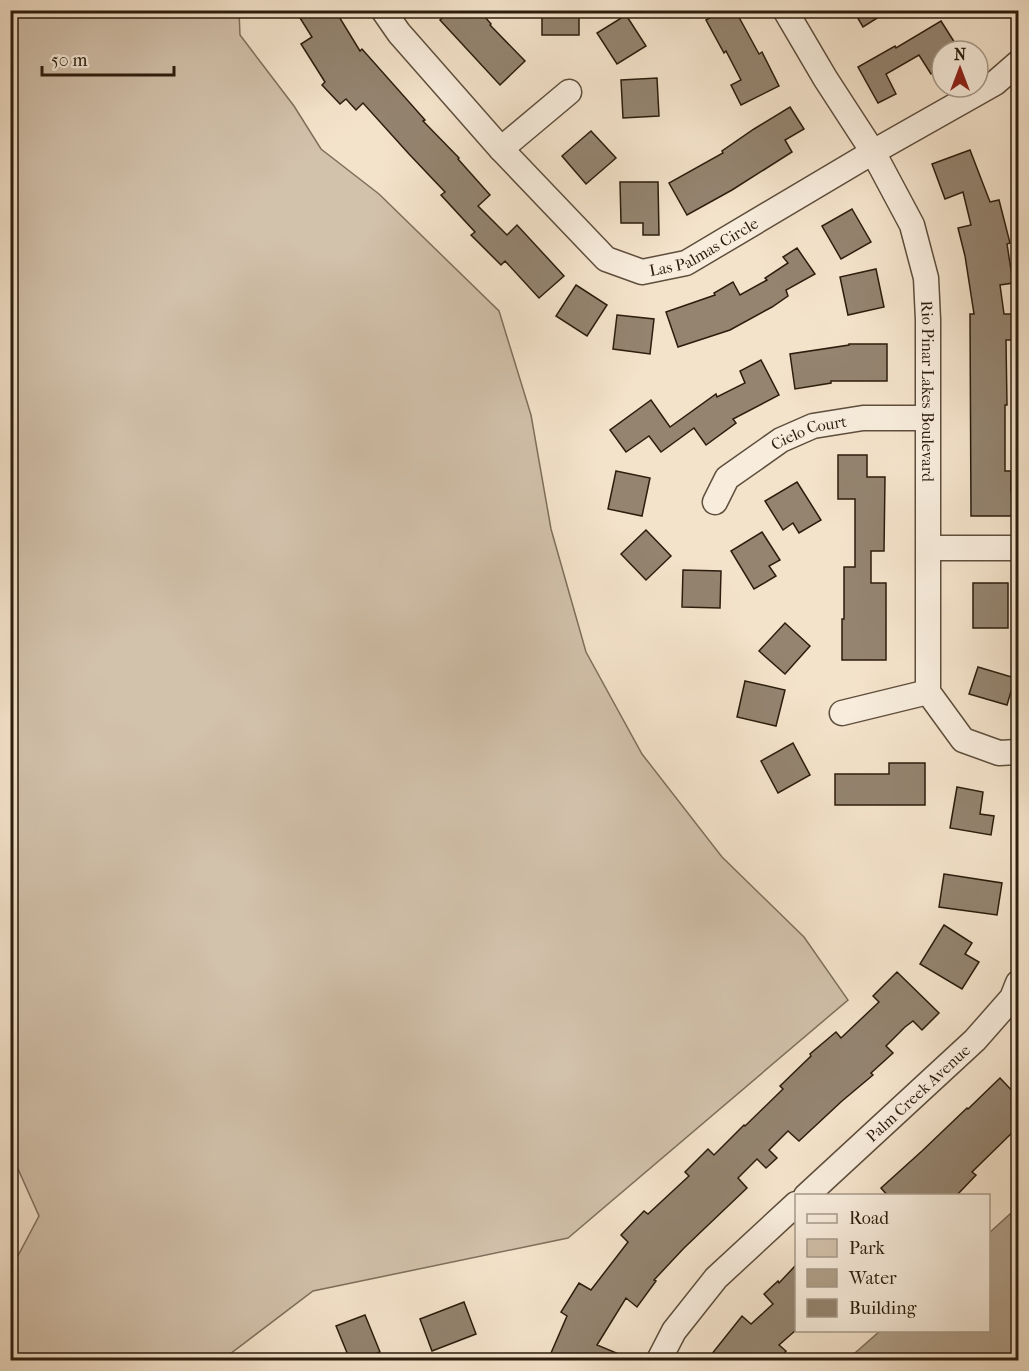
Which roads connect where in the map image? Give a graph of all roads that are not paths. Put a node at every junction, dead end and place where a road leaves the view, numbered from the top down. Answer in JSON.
{"nodes":[{"id":1,"x":383,"y":10,"type":"edge"},
{"id":2,"x":785,"y":10,"type":"edge"},
{"id":3,"x":1018,"y":63,"type":"edge"},
{"id":4,"x":569,"y":92,"type":"dead end"},
{"id":5,"x":501,"y":149,"type":"junction"},
{"id":6,"x":873,"y":152,"type":"junction"},
{"id":7,"x":927,"y":418,"type":"junction"},
{"id":8,"x":715,"y":502,"type":"dead end"},
{"id":9,"x":928,"y":548,"type":"junction"},
{"id":10,"x":1018,"y":548,"type":"edge"},
{"id":11,"x":928,"y":692,"type":"junction"},
{"id":12,"x":842,"y":713,"type":"dead end"},
{"id":13,"x":1018,"y":752,"type":"edge"},
{"id":14,"x":1018,"y":983,"type":"edge"},
{"id":15,"x":808,"y":1194,"type":"edge"},
{"id":16,"x":795,"y":1205,"type":"edge"},
{"id":17,"x":659,"y":1360,"type":"edge"}],
"edges":[{"from":1,"to":5,"type":"street","name":"Las Palmas Circle"},
{"from":2,"to":6,"type":"street","name":"Rio Pinar Lakes Boulevard"},
{"from":3,"to":6,"type":"street","name":"Las Palmas Circle"},
{"from":4,"to":5,"type":"street"},
{"from":5,"to":6,"type":"street","name":"Las Palmas Circle"},
{"from":6,"to":7,"type":"street","name":"Rio Pinar Lakes Boulevard"},
{"from":7,"to":8,"type":"street","name":"Cielo Court"},
{"from":7,"to":9,"type":"street","name":"Rio Pinar Lakes Boulevard"},
{"from":9,"to":10,"type":"street"},
{"from":9,"to":11,"type":"street","name":"Rio Pinar Lakes Boulevard"},
{"from":11,"to":12,"type":"street"},
{"from":11,"to":13,"type":"street"},
{"from":14,"to":15,"type":"street","name":"Palm Creek Avenue"},
{"from":16,"to":17,"type":"street"}]}
